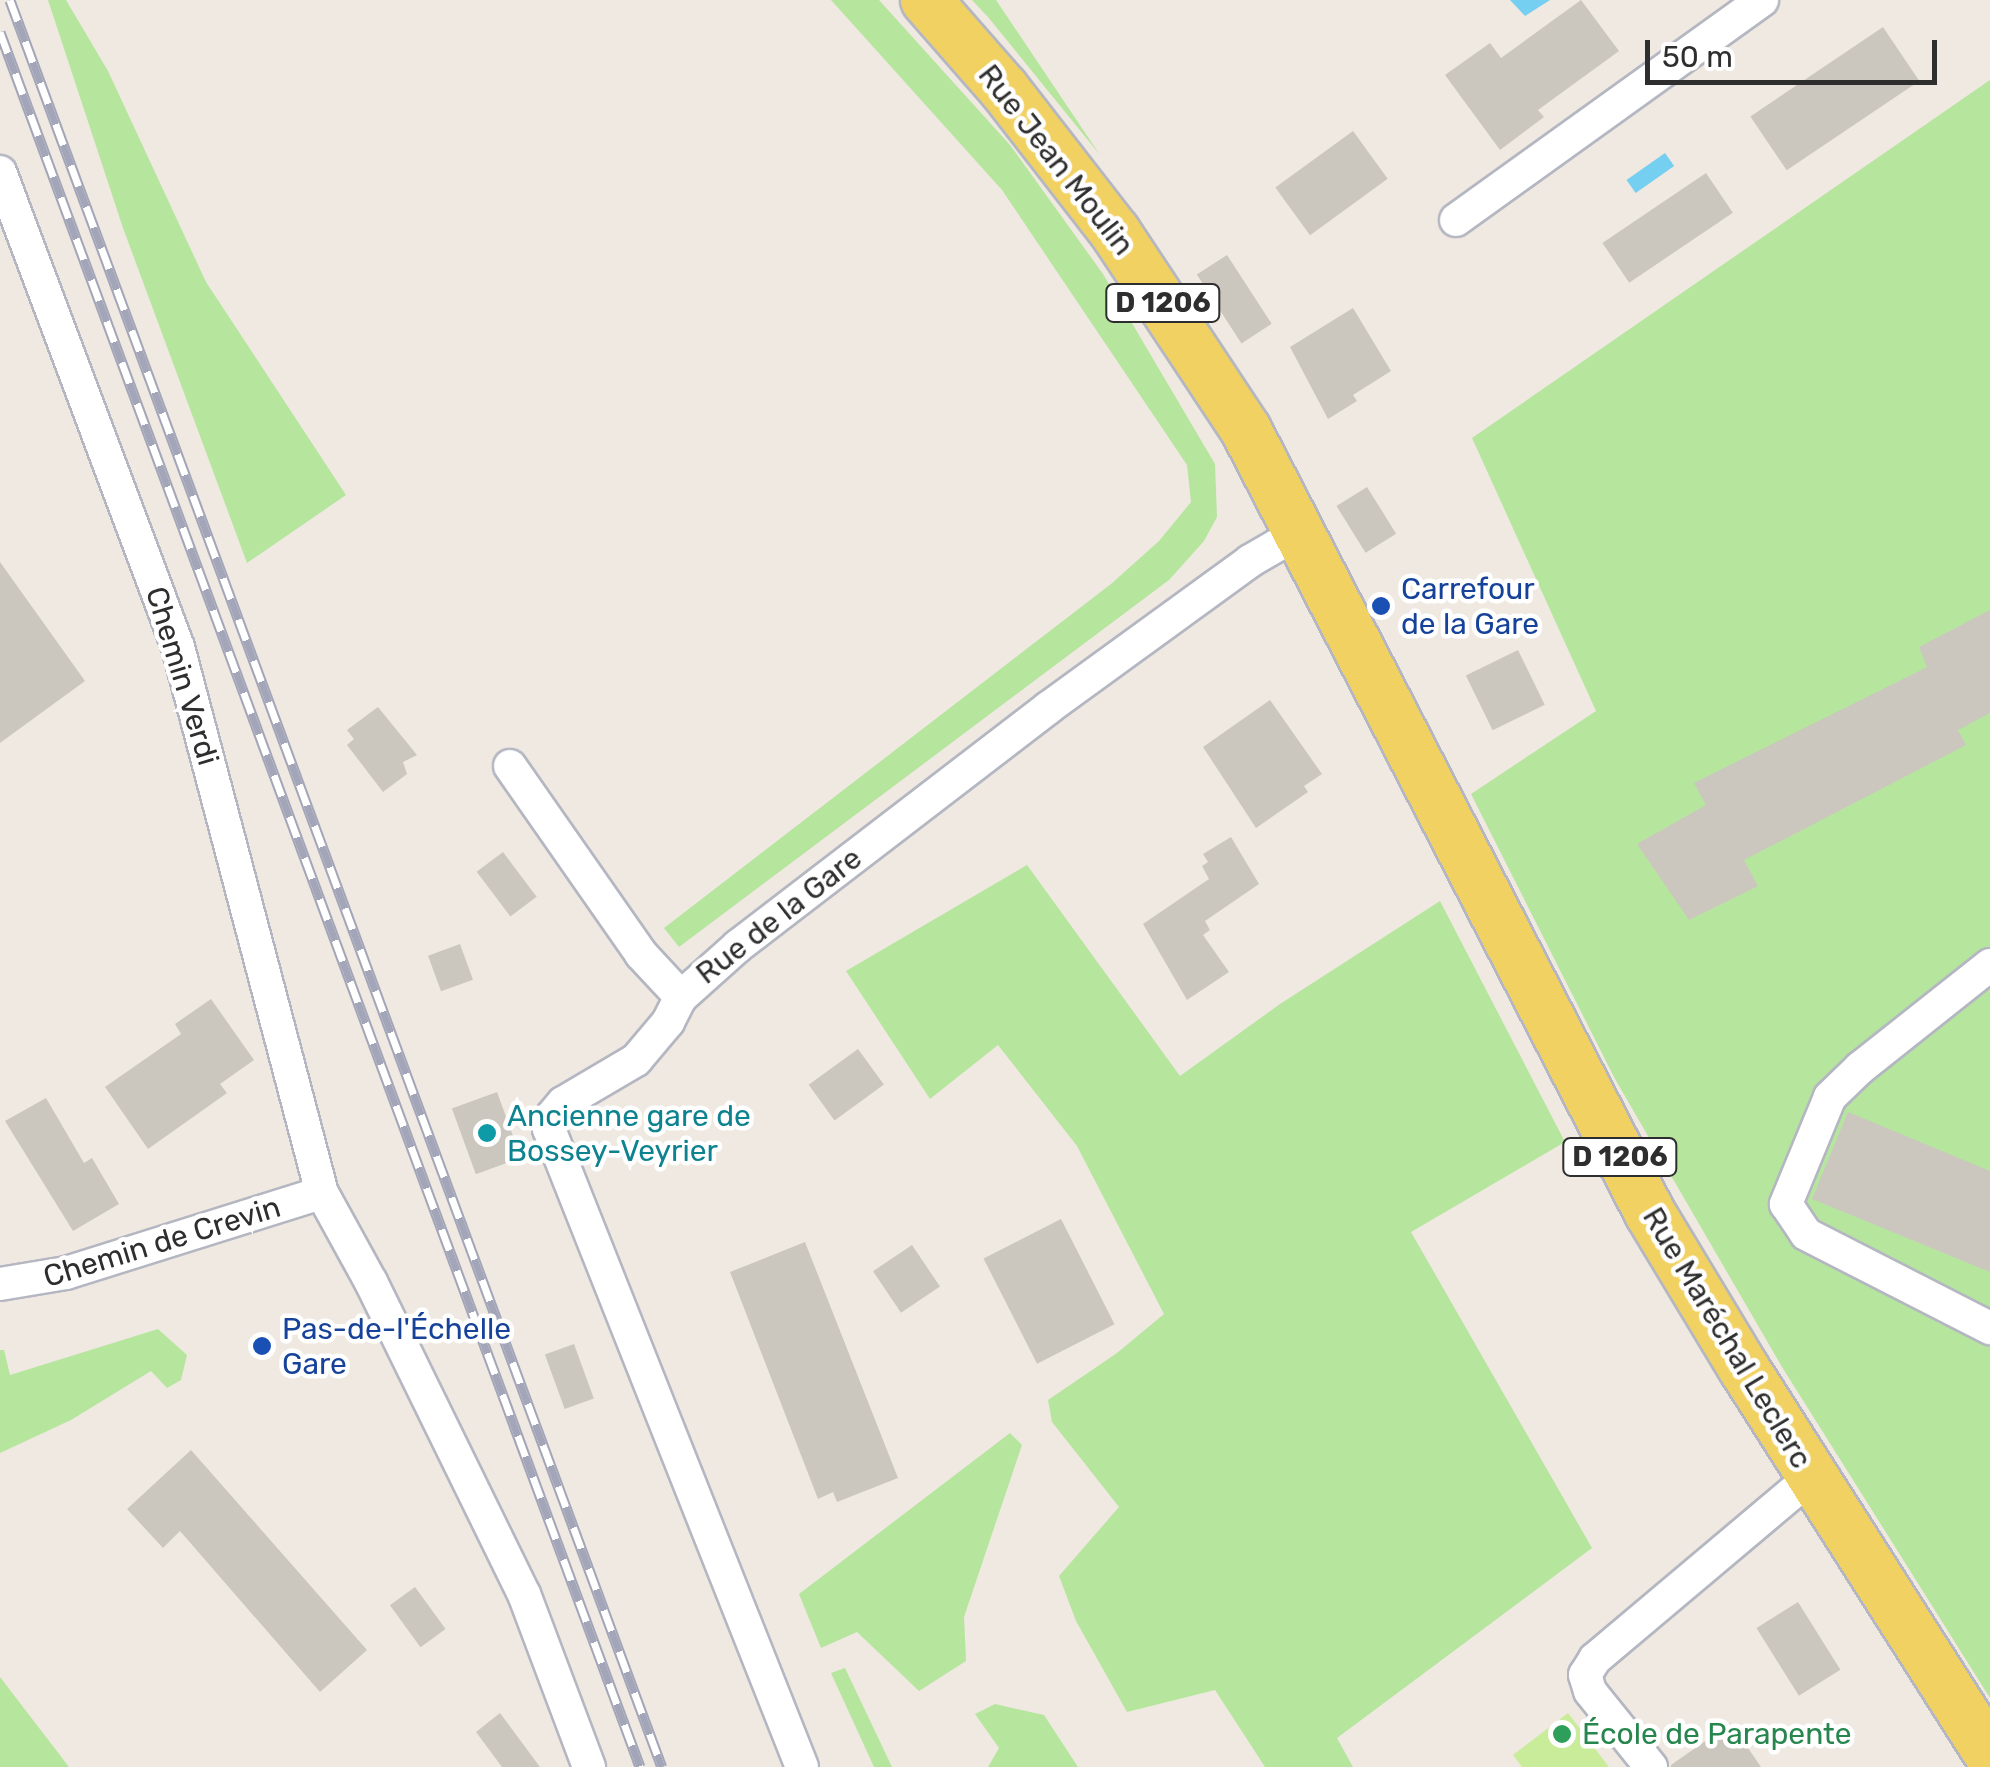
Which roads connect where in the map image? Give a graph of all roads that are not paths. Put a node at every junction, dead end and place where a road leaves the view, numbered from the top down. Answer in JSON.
{"nodes":[{"id":1,"x":926,"y":0,"type":"edge"},
{"id":2,"x":1762,"y":0,"type":"edge"},
{"id":3,"x":0,"y":172,"type":"edge"},
{"id":4,"x":1456,"y":220,"type":"dead end"},
{"id":5,"x":1300,"y":532,"type":"junction"},
{"id":6,"x":510,"y":766,"type":"dead end"},
{"id":7,"x":1990,"y":966,"type":"edge"},
{"id":8,"x":681,"y":997,"type":"junction"},
{"id":9,"x":322,"y":1193,"type":"junction"},
{"id":10,"x":0,"y":1284,"type":"edge"},
{"id":11,"x":1990,"y":1328,"type":"edge"},
{"id":12,"x":1812,"y":1476,"type":"junction"},
{"id":13,"x":1990,"y":1754,"type":"edge"},
{"id":14,"x":589,"y":1767,"type":"edge"},
{"id":15,"x":802,"y":1767,"type":"edge"},
{"id":16,"x":1652,"y":1767,"type":"edge"}],
"edges":[{"from":1,"to":5,"type":"main road","name":"Rue Jean Moulin","number":"D 1206"},
{"from":2,"to":4,"type":"street"},
{"from":3,"to":9,"type":"street","name":"Chemin Verdi"},
{"from":5,"to":8,"type":"street","name":"Rue de la Gare"},
{"from":5,"to":12,"type":"main road","name":"Rue Maréchal Leclerc","number":"D 1206"},
{"from":6,"to":8,"type":"street"},
{"from":7,"to":11,"type":"street"},
{"from":8,"to":15,"type":"street","name":"Rue de la Gare"},
{"from":9,"to":10,"type":"street","name":"Chemin de Crevin"},
{"from":9,"to":14,"type":"street","name":"Chemin Verdi"},
{"from":12,"to":13,"type":"main road","name":"Rue Maréchal Leclerc","number":"D 1206"},
{"from":12,"to":16,"type":"street"}]}
